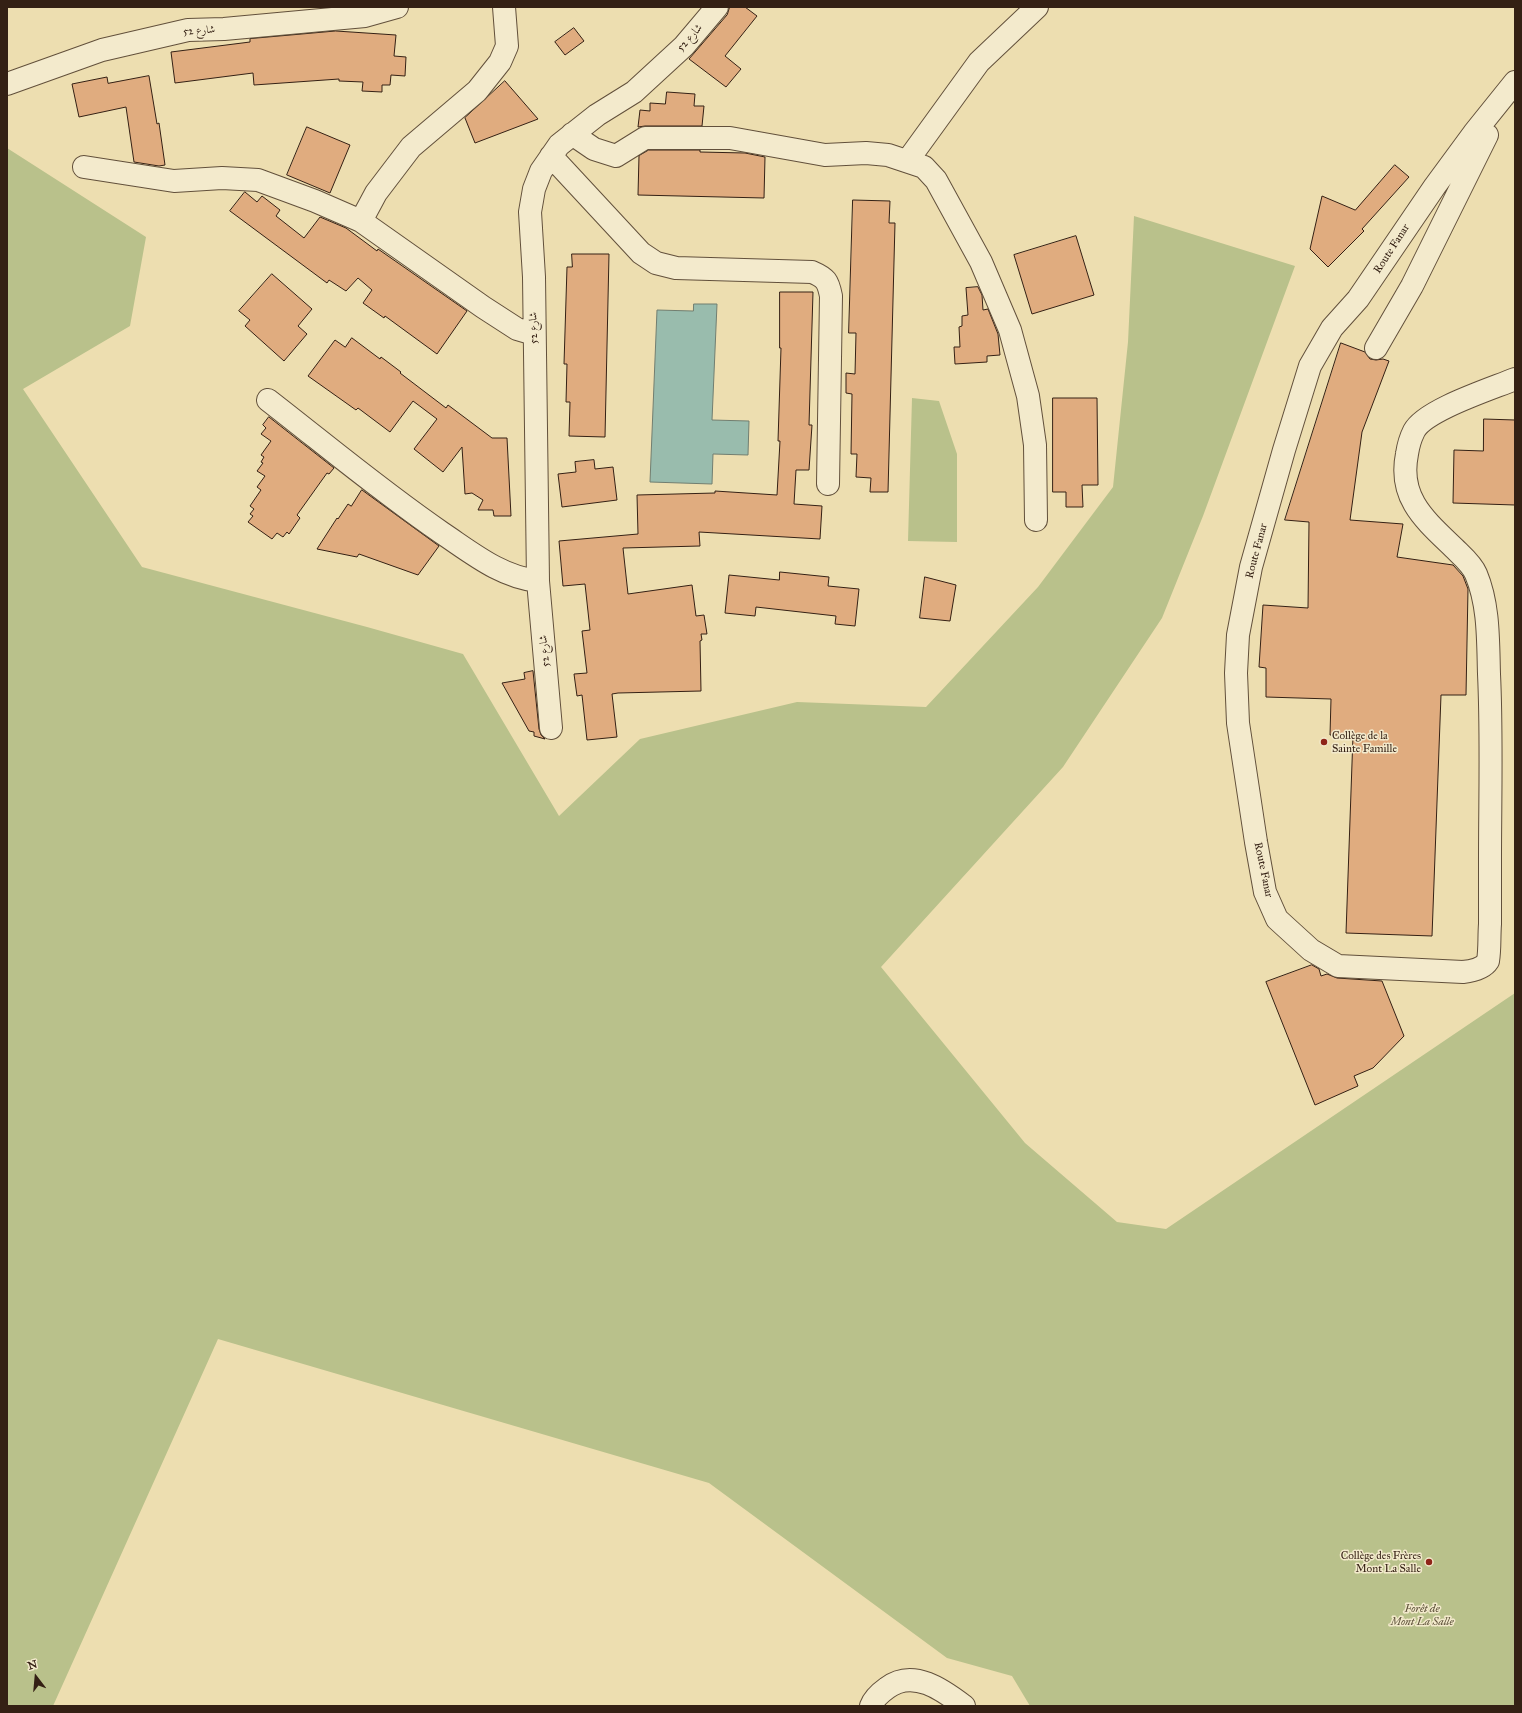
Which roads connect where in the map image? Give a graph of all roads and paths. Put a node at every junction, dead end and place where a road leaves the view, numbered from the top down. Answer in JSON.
{"nodes":[{"id":1,"x":397,"y":7,"type":"edge"},
{"id":2,"x":504,"y":7,"type":"edge"},
{"id":3,"x":717,"y":7,"type":"edge"},
{"id":4,"x":1037,"y":7,"type":"edge"},
{"id":5,"x":7,"y":84,"type":"edge"},
{"id":6,"x":1512,"y":84,"type":"edge"},
{"id":7,"x":572,"y":134,"type":"junction"},
{"id":8,"x":551,"y":156,"type":"junction"},
{"id":9,"x":908,"y":160,"type":"junction"},
{"id":10,"x":84,"y":167,"type":"dead end"},
{"id":11,"x":361,"y":221,"type":"junction"},
{"id":12,"x":534,"y":334,"type":"junction"},
{"id":13,"x":1376,"y":348,"type":"dead end"},
{"id":14,"x":1515,"y":379,"type":"edge"},
{"id":15,"x":268,"y":400,"type":"dead end"},
{"id":16,"x":828,"y":484,"type":"dead end"},
{"id":17,"x":1036,"y":520,"type":"dead end"},
{"id":18,"x":538,"y":580,"type":"junction"},
{"id":19,"x":551,"y":728,"type":"dead end"},
{"id":20,"x":871,"y":1706,"type":"edge"},
{"id":21,"x":964,"y":1706,"type":"edge"}],
"edges":[{"from":1,"to":5,"type":"street","name":"شارع 52"},
{"from":2,"to":11,"type":"street"},
{"from":3,"to":7,"type":"street","name":"شارع 52"},
{"from":4,"to":9,"type":"street"},
{"from":6,"to":13,"type":"street","name":"Route Fanar"},
{"from":6,"to":14,"type":"street","name":"Route Fanar"},
{"from":7,"to":8,"type":"street","name":"شارع 52"},
{"from":7,"to":9,"type":"street"},
{"from":8,"to":12,"type":"street","name":"شارع 52"},
{"from":8,"to":16,"type":"street"},
{"from":9,"to":17,"type":"street"},
{"from":10,"to":11,"type":"street"},
{"from":11,"to":12,"type":"street"},
{"from":12,"to":18,"type":"street","name":"شارع 52"},
{"from":15,"to":18,"type":"street"},
{"from":18,"to":19,"type":"street","name":"شارع 52"},
{"from":20,"to":21,"type":"street"}]}
